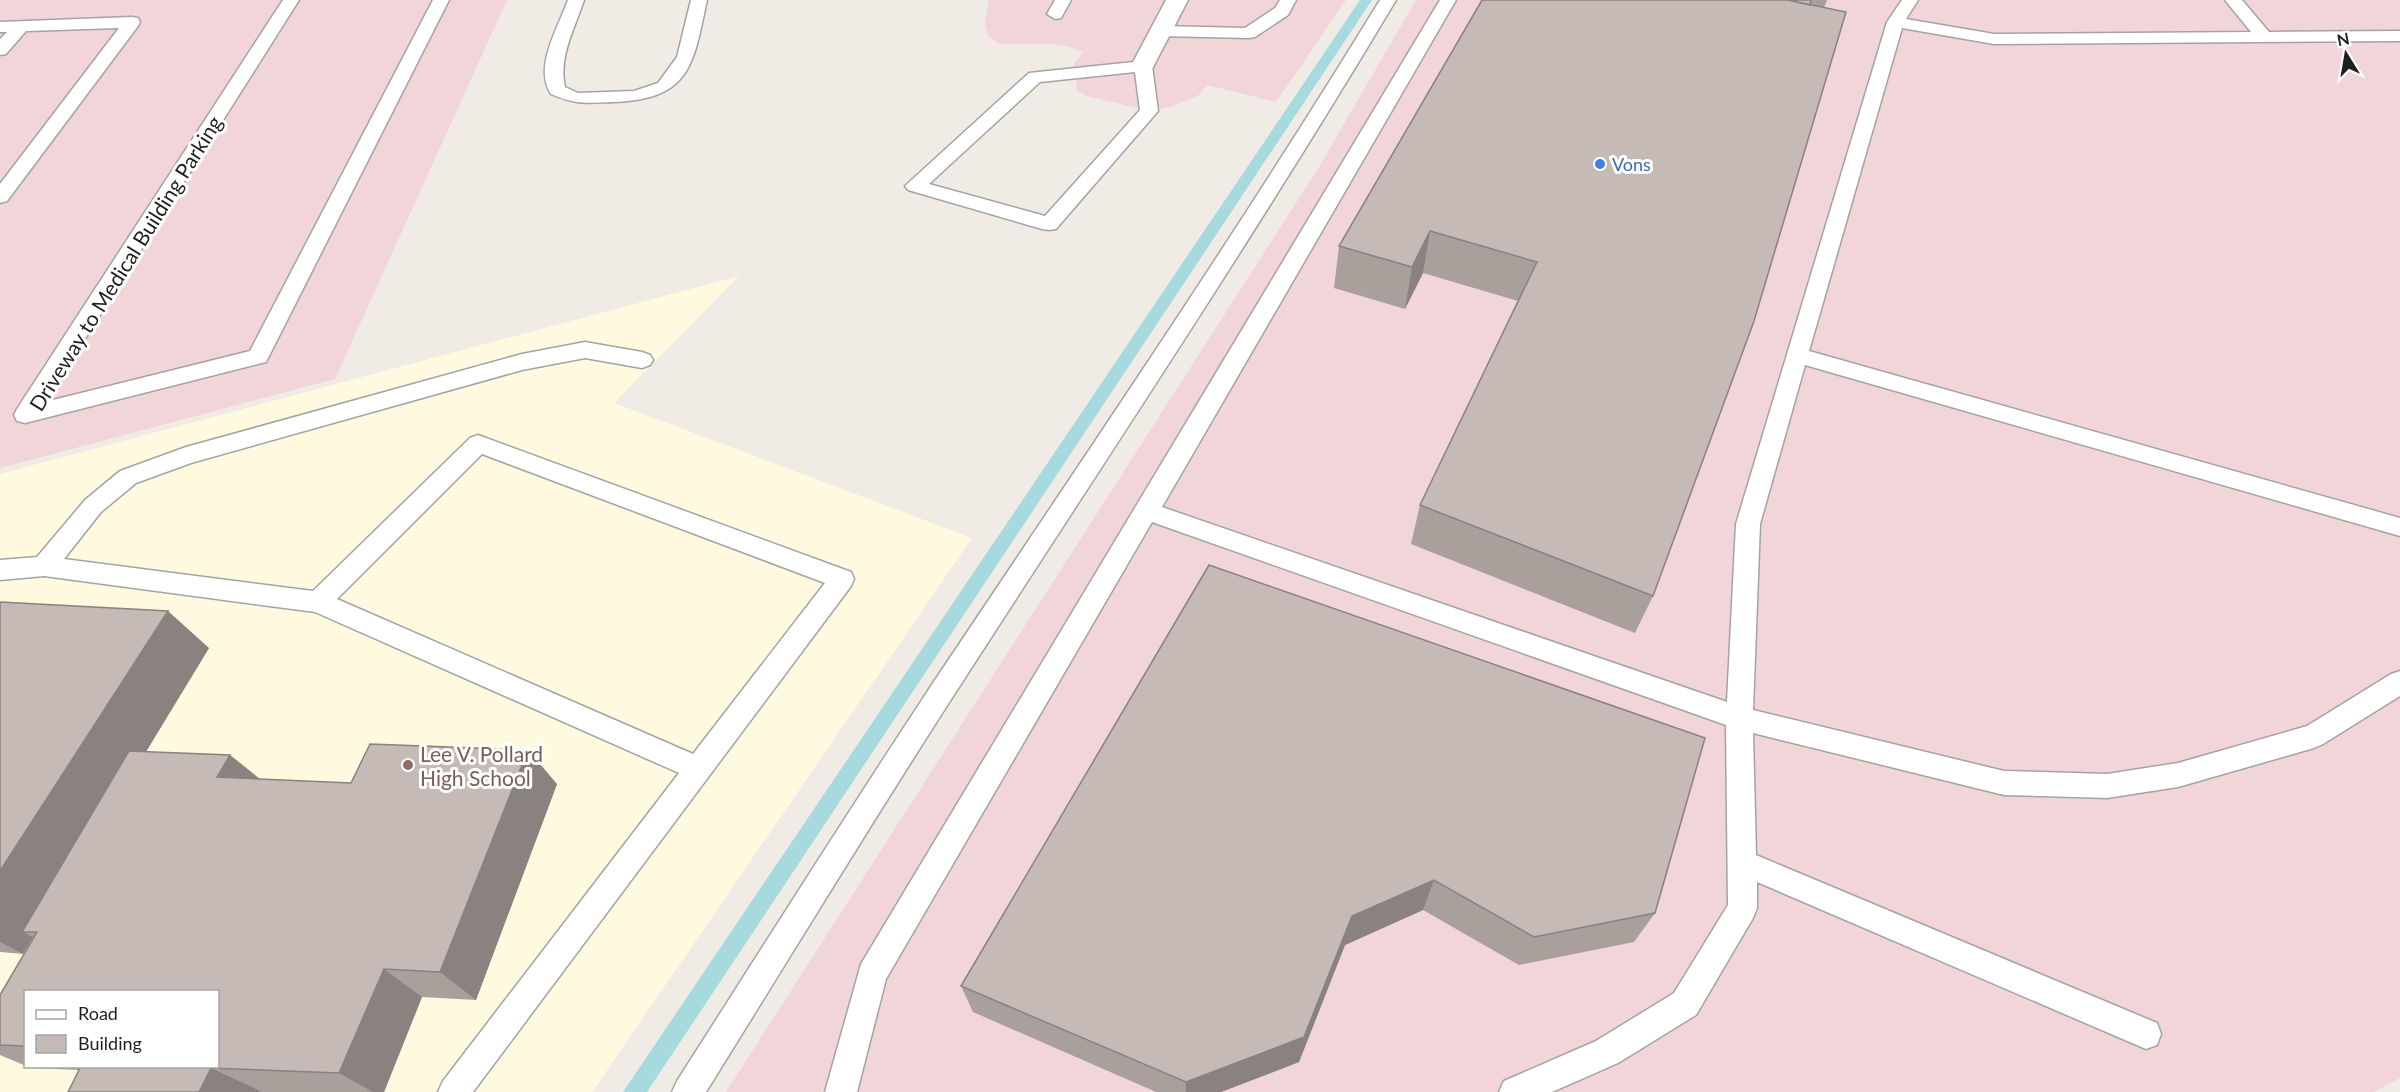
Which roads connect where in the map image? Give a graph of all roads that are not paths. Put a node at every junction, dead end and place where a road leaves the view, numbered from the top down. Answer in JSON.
{"nodes":[{"id":1,"x":291,"y":0,"type":"edge"},
{"id":2,"x":441,"y":0,"type":"edge"},
{"id":3,"x":576,"y":0,"type":"edge"},
{"id":4,"x":699,"y":0,"type":"edge"},
{"id":5,"x":1177,"y":0,"type":"edge"},
{"id":6,"x":1288,"y":0,"type":"edge"},
{"id":7,"x":1388,"y":0,"type":"edge"},
{"id":8,"x":1448,"y":0,"type":"edge"},
{"id":9,"x":1910,"y":0,"type":"edge"},
{"id":10,"x":2233,"y":0,"type":"edge"},
{"id":11,"x":1893,"y":11,"type":"edge"},
{"id":12,"x":21,"y":26,"type":"junction"},
{"id":13,"x":0,"y":27,"type":"edge"},
{"id":14,"x":1161,"y":31,"type":"junction"},
{"id":15,"x":2263,"y":36,"type":"junction"},
{"id":16,"x":2400,"y":36,"type":"edge"},
{"id":17,"x":0,"y":51,"type":"edge"},
{"id":18,"x":1143,"y":66,"type":"junction"},
{"id":19,"x":0,"y":197,"type":"edge"},
{"id":20,"x":1797,"y":356,"type":"junction"},
{"id":21,"x":642,"y":360,"type":"dead end"},
{"id":22,"x":1147,"y":511,"type":"junction"},
{"id":23,"x":2400,"y":526,"type":"edge"},
{"id":24,"x":44,"y":566,"type":"junction"},
{"id":25,"x":0,"y":570,"type":"edge"},
{"id":26,"x":318,"y":602,"type":"junction"},
{"id":27,"x":2400,"y":682,"type":"edge"},
{"id":28,"x":1739,"y":718,"type":"junction"},
{"id":29,"x":698,"y":769,"type":"junction"},
{"id":30,"x":1741,"y":862,"type":"junction"},
{"id":31,"x":2146,"y":1034,"type":"dead end"},
{"id":32,"x":454,"y":1092,"type":"edge"},
{"id":33,"x":688,"y":1092,"type":"edge"},
{"id":34,"x":841,"y":1092,"type":"edge"},
{"id":35,"x":1515,"y":1092,"type":"edge"}],
"edges":[{"from":1,"to":2,"type":"lane","name":"Driveway to Medical Building Parking"},
{"from":3,"to":4,"type":"lane"},
{"from":5,"to":14,"type":"street"},
{"from":6,"to":14,"type":"lane"},
{"from":7,"to":33,"type":"lane"},
{"from":8,"to":22,"type":"lane"},
{"from":9,"to":11,"type":"lane"},
{"from":10,"to":15,"type":"lane"},
{"from":11,"to":15,"type":"lane"},
{"from":11,"to":20,"type":"lane"},
{"from":12,"to":13,"type":"lane"},
{"from":12,"to":17,"type":"lane"},
{"from":12,"to":19,"type":"lane"},
{"from":14,"to":18,"type":"street"},
{"from":15,"to":16,"type":"lane"},
{"from":18,"to":18,"type":"lane"},
{"from":20,"to":23,"type":"lane"},
{"from":20,"to":28,"type":"lane"},
{"from":21,"to":24,"type":"lane"},
{"from":22,"to":28,"type":"lane"},
{"from":22,"to":34,"type":"lane"},
{"from":24,"to":25,"type":"lane"},
{"from":24,"to":26,"type":"lane"},
{"from":26,"to":29,"type":"lane"},
{"from":26,"to":29,"type":"lane"},
{"from":27,"to":28,"type":"lane"},
{"from":28,"to":30,"type":"lane"},
{"from":29,"to":32,"type":"lane"},
{"from":30,"to":31,"type":"lane"},
{"from":30,"to":35,"type":"lane"}]}
